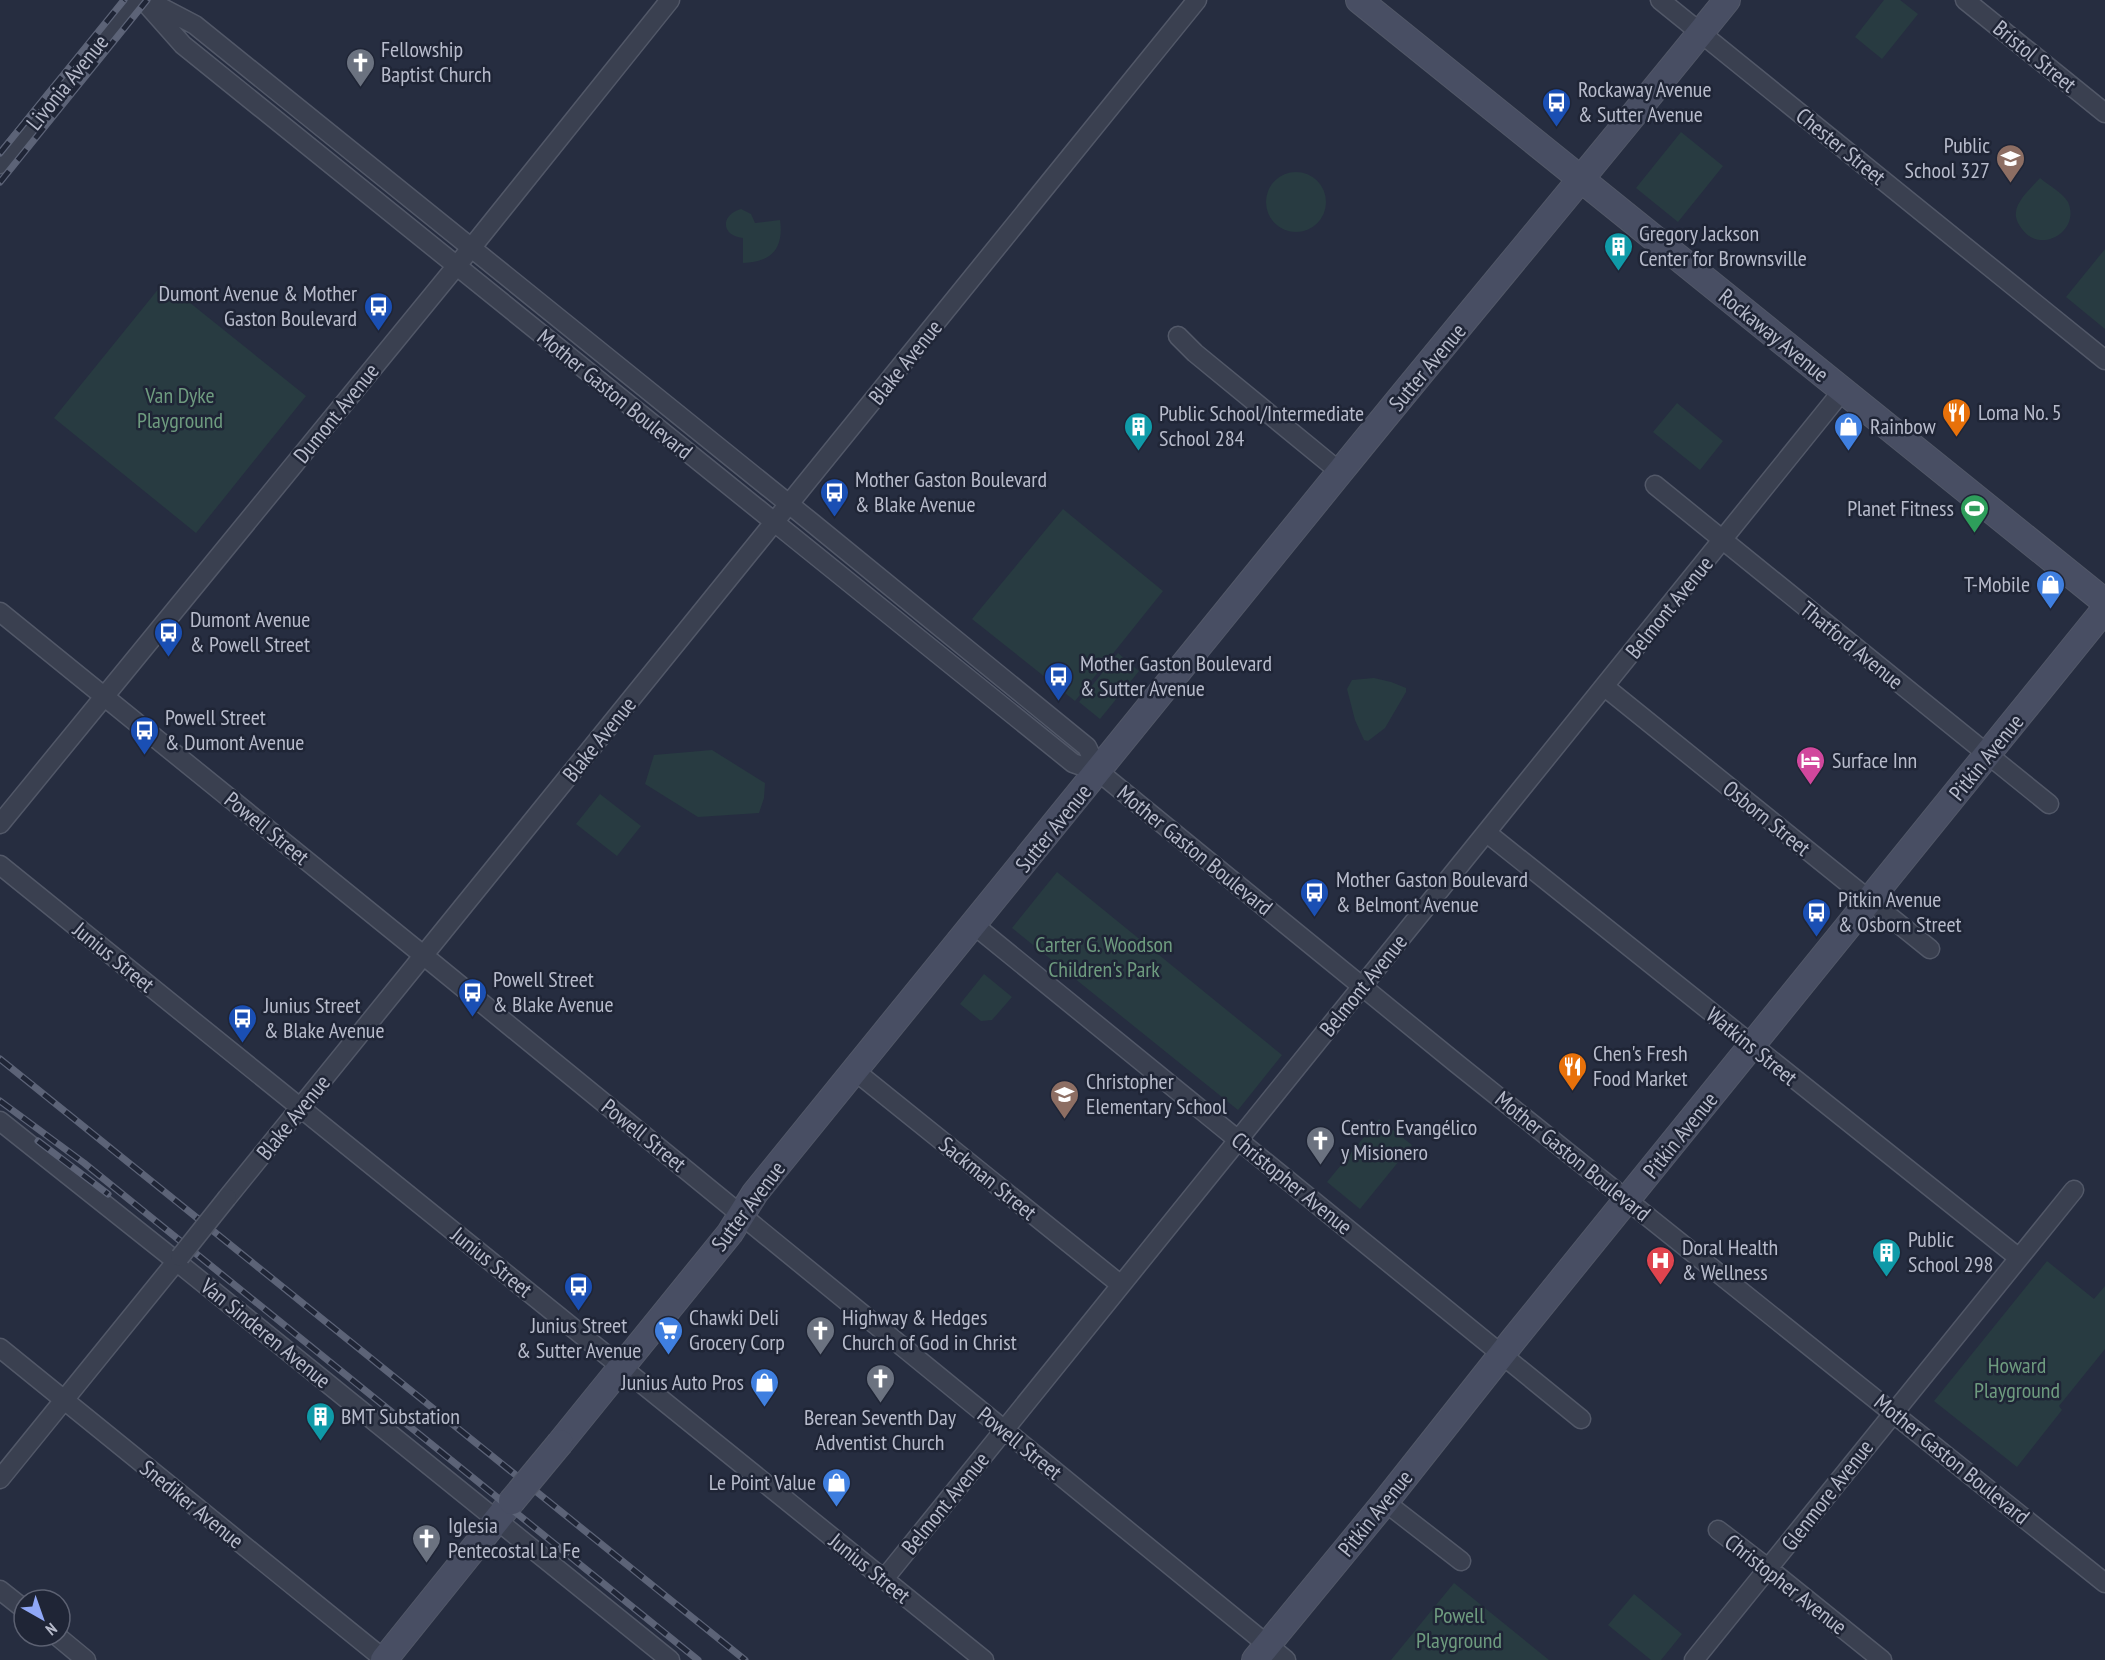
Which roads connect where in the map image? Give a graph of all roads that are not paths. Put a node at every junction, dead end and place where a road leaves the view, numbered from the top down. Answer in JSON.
{"nodes":[{"id":1,"x":134,"y":0,"type":"edge"},
{"id":2,"x":143,"y":0,"type":"edge"},
{"id":3,"x":148,"y":0,"type":"edge"},
{"id":4,"x":670,"y":0,"type":"edge"},
{"id":5,"x":1197,"y":0,"type":"edge"},
{"id":6,"x":1359,"y":0,"type":"edge"},
{"id":7,"x":1660,"y":0,"type":"edge"},
{"id":8,"x":1727,"y":0,"type":"edge"},
{"id":9,"x":1965,"y":0,"type":"edge"},
{"id":10,"x":1701,"y":33,"type":"junction"},
{"id":11,"x":2105,"y":113,"type":"edge"},
{"id":12,"x":7,"y":142,"type":"edge"},
{"id":13,"x":0,"y":164,"type":"edge"},
{"id":14,"x":1582,"y":179,"type":"junction"},
{"id":15,"x":472,"y":247,"type":"junction"},
{"id":16,"x":457,"y":266,"type":"junction"},
{"id":17,"x":1178,"y":336,"type":"dead end"},
{"id":18,"x":2105,"y":360,"type":"edge"},
{"id":19,"x":1843,"y":390,"type":"junction"},
{"id":20,"x":1340,"y":472,"type":"junction"},
{"id":21,"x":1655,"y":485,"type":"dead end"},
{"id":22,"x":790,"y":504,"type":"junction"},
{"id":23,"x":775,"y":522,"type":"junction"},
{"id":24,"x":1723,"y":541,"type":"junction"},
{"id":25,"x":2105,"y":602,"type":"edge"},
{"id":26,"x":2105,"y":609,"type":"edge"},
{"id":27,"x":0,"y":612,"type":"edge"},
{"id":28,"x":1605,"y":687,"type":"junction"},
{"id":29,"x":105,"y":696,"type":"junction"},
{"id":30,"x":1988,"y":754,"type":"junction"},
{"id":31,"x":1099,"y":772,"type":"junction"},
{"id":32,"x":2049,"y":804,"type":"dead end"},
{"id":33,"x":0,"y":824,"type":"edge"},
{"id":34,"x":1487,"y":833,"type":"junction"},
{"id":35,"x":0,"y":865,"type":"edge"},
{"id":36,"x":1869,"y":900,"type":"junction"},
{"id":37,"x":974,"y":925,"type":"junction"},
{"id":38,"x":1930,"y":949,"type":"dead end"},
{"id":39,"x":423,"y":954,"type":"junction"},
{"id":40,"x":1362,"y":986,"type":"junction"},
{"id":41,"x":1752,"y":1046,"type":"junction"},
{"id":42,"x":855,"y":1071,"type":"junction"},
{"id":43,"x":301,"y":1107,"type":"junction"},
{"id":44,"x":0,"y":1121,"type":"edge"},
{"id":45,"x":1238,"y":1139,"type":"junction"},
{"id":46,"x":2074,"y":1190,"type":"dead end"},
{"id":47,"x":1627,"y":1200,"type":"junction"},
{"id":48,"x":742,"y":1215,"type":"junction"},
{"id":49,"x":2019,"y":1258,"type":"junction"},
{"id":50,"x":178,"y":1259,"type":"junction"},
{"id":51,"x":1120,"y":1286,"type":"junction"},
{"id":52,"x":0,"y":1348,"type":"edge"},
{"id":53,"x":1503,"y":1354,"type":"junction"},
{"id":54,"x":621,"y":1367,"type":"junction"},
{"id":55,"x":64,"y":1400,"type":"junction"},
{"id":56,"x":1893,"y":1412,"type":"junction"},
{"id":57,"x":1581,"y":1419,"type":"dead end"},
{"id":58,"x":1004,"y":1429,"type":"junction"},
{"id":59,"x":0,"y":1479,"type":"edge"},
{"id":60,"x":1385,"y":1502,"type":"junction"},
{"id":61,"x":504,"y":1510,"type":"junction"},
{"id":62,"x":1718,"y":1530,"type":"dead end"},
{"id":63,"x":1461,"y":1561,"type":"dead end"},
{"id":64,"x":1769,"y":1569,"type":"junction"},
{"id":65,"x":884,"y":1579,"type":"junction"},
{"id":66,"x":2105,"y":1583,"type":"edge"},
{"id":67,"x":0,"y":1590,"type":"edge"},
{"id":68,"x":12,"y":1600,"type":"edge"},
{"id":69,"x":72,"y":1648,"type":"edge"},
{"id":70,"x":1270,"y":1655,"type":"edge"},
{"id":71,"x":87,"y":1660,"type":"edge"},
{"id":72,"x":385,"y":1660,"type":"edge"},
{"id":73,"x":670,"y":1660,"type":"edge"},
{"id":74,"x":984,"y":1660,"type":"edge"},
{"id":75,"x":1694,"y":1660,"type":"edge"},
{"id":76,"x":1882,"y":1660,"type":"edge"}],
"edges":[{"from":1,"to":12,"type":"street","name":"Livonia Avenue"},
{"from":2,"to":16,"type":"street","name":"Mother Gaston Boulevard"},
{"from":3,"to":15,"type":"street","name":"Mother Gaston Boulevard"},
{"from":4,"to":15,"type":"street","name":"Dumont Avenue"},
{"from":5,"to":22,"type":"street","name":"Blake Avenue"},
{"from":6,"to":14,"type":"street","name":"Rockaway Avenue"},
{"from":7,"to":10,"type":"street","name":"Chester Street"},
{"from":8,"to":10,"type":"street","name":"Sutter Avenue"},
{"from":9,"to":11,"type":"street","name":"Bristol Street"},
{"from":10,"to":14,"type":"street","name":"Sutter Avenue"},
{"from":10,"to":18,"type":"street","name":"Chester Street"},
{"from":12,"to":13,"type":"street","name":"Livonia Avenue"},
{"from":14,"to":19,"type":"street","name":"Rockaway Avenue"},
{"from":14,"to":20,"type":"street","name":"Sutter Avenue"},
{"from":15,"to":16,"type":"street","name":"Dumont Avenue"},
{"from":15,"to":22,"type":"street","name":"Mother Gaston Boulevard"},
{"from":16,"to":23,"type":"street","name":"Mother Gaston Boulevard"},
{"from":16,"to":29,"type":"street","name":"Dumont Avenue"},
{"from":17,"to":20,"type":"street"},
{"from":19,"to":24,"type":"street","name":"Belmont Avenue"},
{"from":19,"to":25,"type":"street","name":"Rockaway Avenue"},
{"from":20,"to":31,"type":"street","name":"Sutter Avenue"},
{"from":21,"to":24,"type":"street","name":"Thatford Avenue"},
{"from":22,"to":23,"type":"street","name":"Blake Avenue"},
{"from":22,"to":31,"type":"street","name":"Mother Gaston Boulevard"},
{"from":23,"to":31,"type":"street","name":"Mother Gaston Boulevard"},
{"from":23,"to":39,"type":"street","name":"Blake Avenue"},
{"from":24,"to":28,"type":"street","name":"Belmont Avenue"},
{"from":24,"to":30,"type":"street","name":"Thatford Avenue"},
{"from":26,"to":30,"type":"street","name":"Pitkin Avenue"},
{"from":27,"to":29,"type":"street","name":"Powell Street"},
{"from":28,"to":34,"type":"street","name":"Belmont Avenue"},
{"from":28,"to":36,"type":"street","name":"Osborn Street"},
{"from":29,"to":33,"type":"street","name":"Dumont Avenue"},
{"from":29,"to":39,"type":"street","name":"Powell Street"},
{"from":30,"to":32,"type":"street","name":"Thatford Avenue"},
{"from":30,"to":36,"type":"street","name":"Pitkin Avenue"},
{"from":31,"to":37,"type":"street","name":"Sutter Avenue"},
{"from":31,"to":40,"type":"street","name":"Mother Gaston Boulevard"},
{"from":34,"to":40,"type":"street","name":"Belmont Avenue"},
{"from":34,"to":41,"type":"street","name":"Watkins Street"},
{"from":35,"to":43,"type":"street","name":"Junius Street"},
{"from":36,"to":38,"type":"street","name":"Osborn Street"},
{"from":36,"to":41,"type":"street","name":"Pitkin Avenue"},
{"from":37,"to":42,"type":"street","name":"Sutter Avenue"},
{"from":37,"to":45,"type":"street","name":"Christopher Avenue"},
{"from":39,"to":43,"type":"street","name":"Blake Avenue"},
{"from":39,"to":48,"type":"street","name":"Powell Street"},
{"from":40,"to":45,"type":"street","name":"Belmont Avenue"},
{"from":40,"to":47,"type":"street","name":"Mother Gaston Boulevard"},
{"from":41,"to":47,"type":"street","name":"Pitkin Avenue"},
{"from":41,"to":49,"type":"street","name":"Watkins Street"},
{"from":42,"to":48,"type":"street","name":"Sutter Avenue"},
{"from":42,"to":51,"type":"street","name":"Sackman Street"},
{"from":43,"to":50,"type":"street","name":"Blake Avenue","bridge":true},
{"from":43,"to":54,"type":"street","name":"Junius Street"},
{"from":44,"to":50,"type":"street","name":"Van Sinderen Avenue"},
{"from":45,"to":51,"type":"street","name":"Belmont Avenue"},
{"from":45,"to":53,"type":"street","name":"Christopher Avenue"},
{"from":46,"to":49,"type":"street","name":"Glenmore Avenue"},
{"from":47,"to":53,"type":"street","name":"Pitkin Avenue"},
{"from":47,"to":56,"type":"street","name":"Mother Gaston Boulevard"},
{"from":48,"to":54,"type":"street","name":"Sutter Avenue"},
{"from":48,"to":58,"type":"street","name":"Powell Street"},
{"from":49,"to":56,"type":"street","name":"Glenmore Avenue"},
{"from":50,"to":55,"type":"street","name":"Blake Avenue"},
{"from":50,"to":61,"type":"street","name":"Van Sinderen Avenue"},
{"from":51,"to":58,"type":"street","name":"Belmont Avenue"},
{"from":52,"to":55,"type":"street","name":"Snediker Avenue"},
{"from":53,"to":57,"type":"street","name":"Christopher Avenue"},
{"from":53,"to":60,"type":"street","name":"Pitkin Avenue"},
{"from":54,"to":61,"type":"street","name":"Sutter Avenue","bridge":true},
{"from":54,"to":65,"type":"street","name":"Junius Street"},
{"from":55,"to":59,"type":"street","name":"Blake Avenue"},
{"from":55,"to":72,"type":"street","name":"Snediker Avenue"},
{"from":56,"to":64,"type":"street","name":"Glenmore Avenue"},
{"from":56,"to":66,"type":"street","name":"Mother Gaston Boulevard"},
{"from":58,"to":65,"type":"street","name":"Belmont Avenue"},
{"from":58,"to":70,"type":"street","name":"Powell Street"},
{"from":60,"to":63,"type":"street"},
{"from":60,"to":70,"type":"street","name":"Pitkin Avenue"},
{"from":61,"to":72,"type":"street","name":"Sutter Avenue"},
{"from":61,"to":73,"type":"street","name":"Van Sinderen Avenue"},
{"from":62,"to":64,"type":"street","name":"Christopher Avenue"},
{"from":64,"to":75,"type":"street","name":"Glenmore Avenue"},
{"from":64,"to":76,"type":"street","name":"Christopher Avenue"},
{"from":65,"to":74,"type":"street","name":"Junius Street"},
{"from":67,"to":68,"type":"street"},
{"from":69,"to":71,"type":"street"}]}
